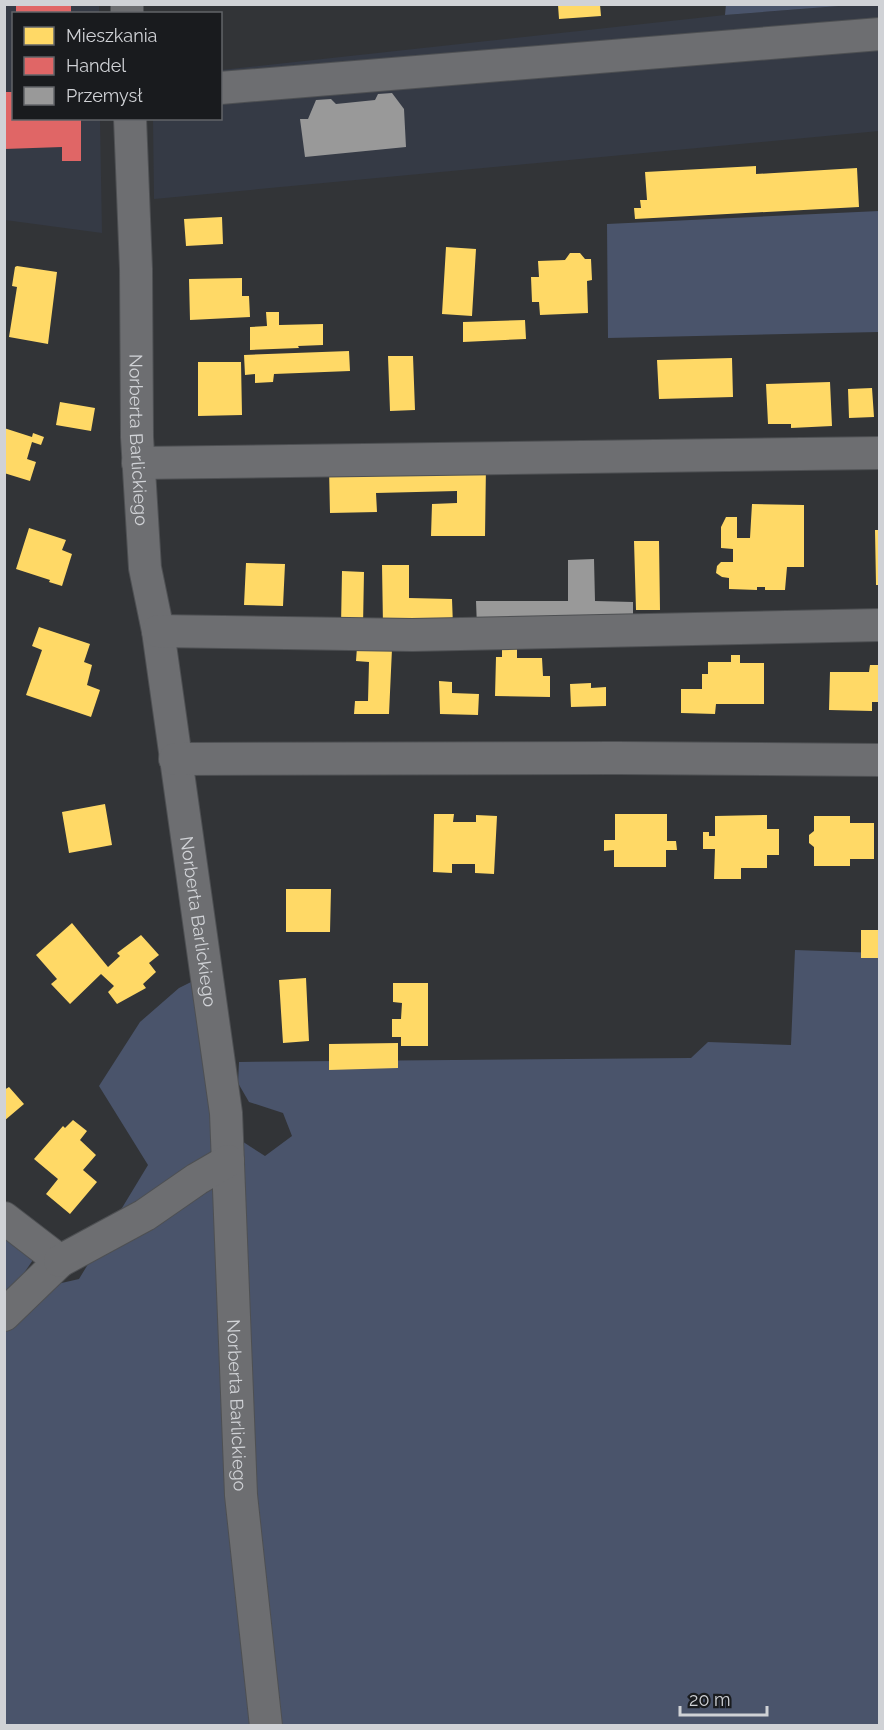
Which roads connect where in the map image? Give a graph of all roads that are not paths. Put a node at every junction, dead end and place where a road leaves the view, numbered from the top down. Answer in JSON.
{"nodes":[{"id":1,"x":879,"y":34,"type":"edge"},
{"id":2,"x":222,"y":88,"type":"edge"},
{"id":3,"x":130,"y":120,"type":"edge"},
{"id":4,"x":879,"y":453,"type":"edge"},
{"id":5,"x":138,"y":463,"type":"junction"},
{"id":6,"x":879,"y":625,"type":"edge"},
{"id":7,"x":158,"y":631,"type":"junction"},
{"id":8,"x":175,"y":759,"type":"junction"},
{"id":9,"x":879,"y":760,"type":"edge"},
{"id":10,"x":228,"y":1161,"type":"junction"},
{"id":11,"x":4,"y":1218,"type":"edge"},
{"id":12,"x":60,"y":1261,"type":"junction"},
{"id":13,"x":4,"y":1315,"type":"edge"},
{"id":14,"x":266,"y":1725,"type":"edge"}],
"edges":[{"from":1,"to":2,"type":"street"},
{"from":3,"to":5,"type":"street","name":"Norberta Barlickiego"},
{"from":4,"to":5,"type":"street"},
{"from":5,"to":7,"type":"street","name":"Norberta Barlickiego"},
{"from":6,"to":7,"type":"street"},
{"from":7,"to":8,"type":"street","name":"Norberta Barlickiego"},
{"from":8,"to":9,"type":"street"},
{"from":8,"to":10,"type":"street","name":"Norberta Barlickiego"},
{"from":10,"to":12,"type":"street"},
{"from":10,"to":14,"type":"street","name":"Norberta Barlickiego"},
{"from":11,"to":12,"type":"street"},
{"from":12,"to":13,"type":"street"}]}
